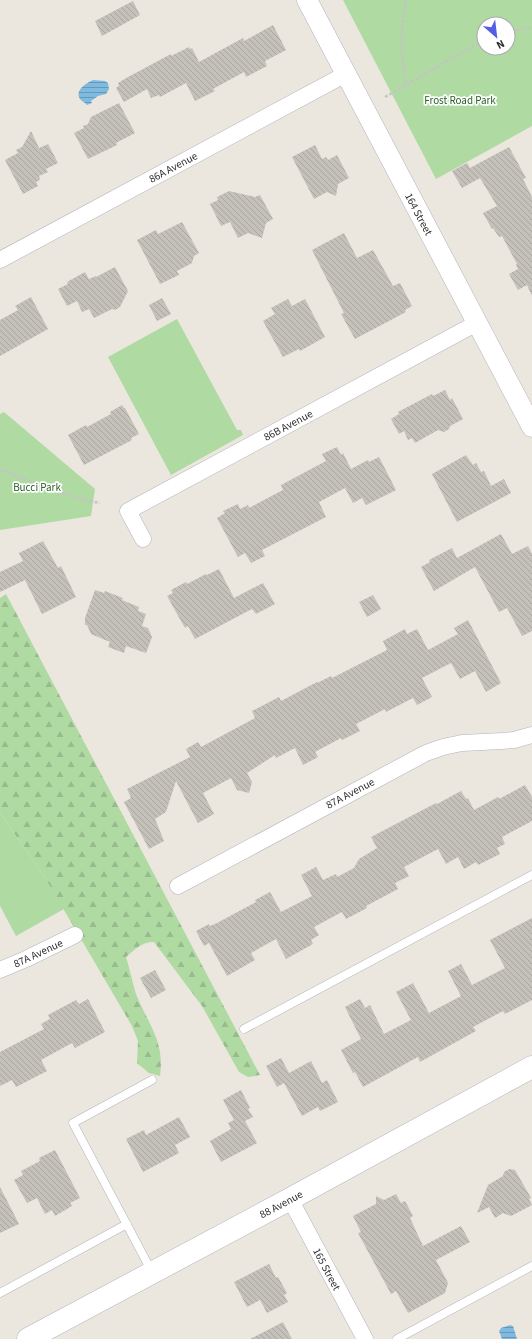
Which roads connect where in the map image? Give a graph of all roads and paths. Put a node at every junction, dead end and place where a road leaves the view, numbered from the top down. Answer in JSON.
{"nodes":[{"id":1,"x":307,"y":0,"type":"edge"},
{"id":2,"x":406,"y":0,"type":"edge"},
{"id":3,"x":532,"y":26,"type":"edge"},
{"id":4,"x":516,"y":30,"type":"edge"},
{"id":5,"x":476,"y":45,"type":"edge"},
{"id":6,"x":346,"y":74,"type":"junction"},
{"id":7,"x":406,"y":84,"type":"junction"},
{"id":8,"x":385,"y":97,"type":"dead end"},
{"id":9,"x":0,"y":260,"type":"edge"},
{"id":10,"x":477,"y":323,"type":"junction"},
{"id":11,"x":532,"y":427,"type":"edge"},
{"id":12,"x":0,"y":470,"type":"edge"},
{"id":13,"x":100,"y":503,"type":"dead end"},
{"id":14,"x":143,"y":539,"type":"dead end"},
{"id":15,"x":532,"y":735,"type":"edge"},
{"id":16,"x":532,"y":875,"type":"edge"},
{"id":17,"x":178,"y":886,"type":"dead end"},
{"id":18,"x":75,"y":935,"type":"dead end"},
{"id":19,"x":2,"y":964,"type":"edge"},
{"id":20,"x":244,"y":1029,"type":"dead end"},
{"id":21,"x":532,"y":1067,"type":"edge"},
{"id":22,"x":152,"y":1080,"type":"dead end"},
{"id":23,"x":290,"y":1199,"type":"junction"},
{"id":24,"x":127,"y":1224,"type":"junction"},
{"id":25,"x":532,"y":1266,"type":"edge"},
{"id":26,"x":153,"y":1273,"type":"junction"},
{"id":27,"x":0,"y":1292,"type":"edge"},
{"id":28,"x":28,"y":1339,"type":"edge"},
{"id":29,"x":365,"y":1339,"type":"edge"},
{"id":30,"x":397,"y":1339,"type":"edge"}],
"edges":[{"from":1,"to":6,"type":"street","name":"164 Street"},
{"from":2,"to":7,"type":"path"},
{"from":3,"to":4,"type":"path"},
{"from":5,"to":7,"type":"path"},
{"from":6,"to":9,"type":"street","name":"86A Avenue"},
{"from":6,"to":10,"type":"street","name":"164 Street"},
{"from":7,"to":8,"type":"path"},
{"from":10,"to":11,"type":"street","name":"164 Street"},
{"from":10,"to":14,"type":"street","name":"86B Avenue"},
{"from":12,"to":13,"type":"path"},
{"from":15,"to":17,"type":"street","name":"87A Avenue"},
{"from":16,"to":20,"type":"lane"},
{"from":18,"to":19,"type":"street","name":"87A Avenue"},
{"from":21,"to":23,"type":"main road","name":"88 Avenue"},
{"from":22,"to":24,"type":"lane"},
{"from":23,"to":26,"type":"main road","name":"88 Avenue"},
{"from":23,"to":29,"type":"street","name":"165 Street"},
{"from":24,"to":26,"type":"lane"},
{"from":24,"to":27,"type":"lane"},
{"from":25,"to":30,"type":"lane"},
{"from":26,"to":28,"type":"main road","name":"88 Avenue"}]}
